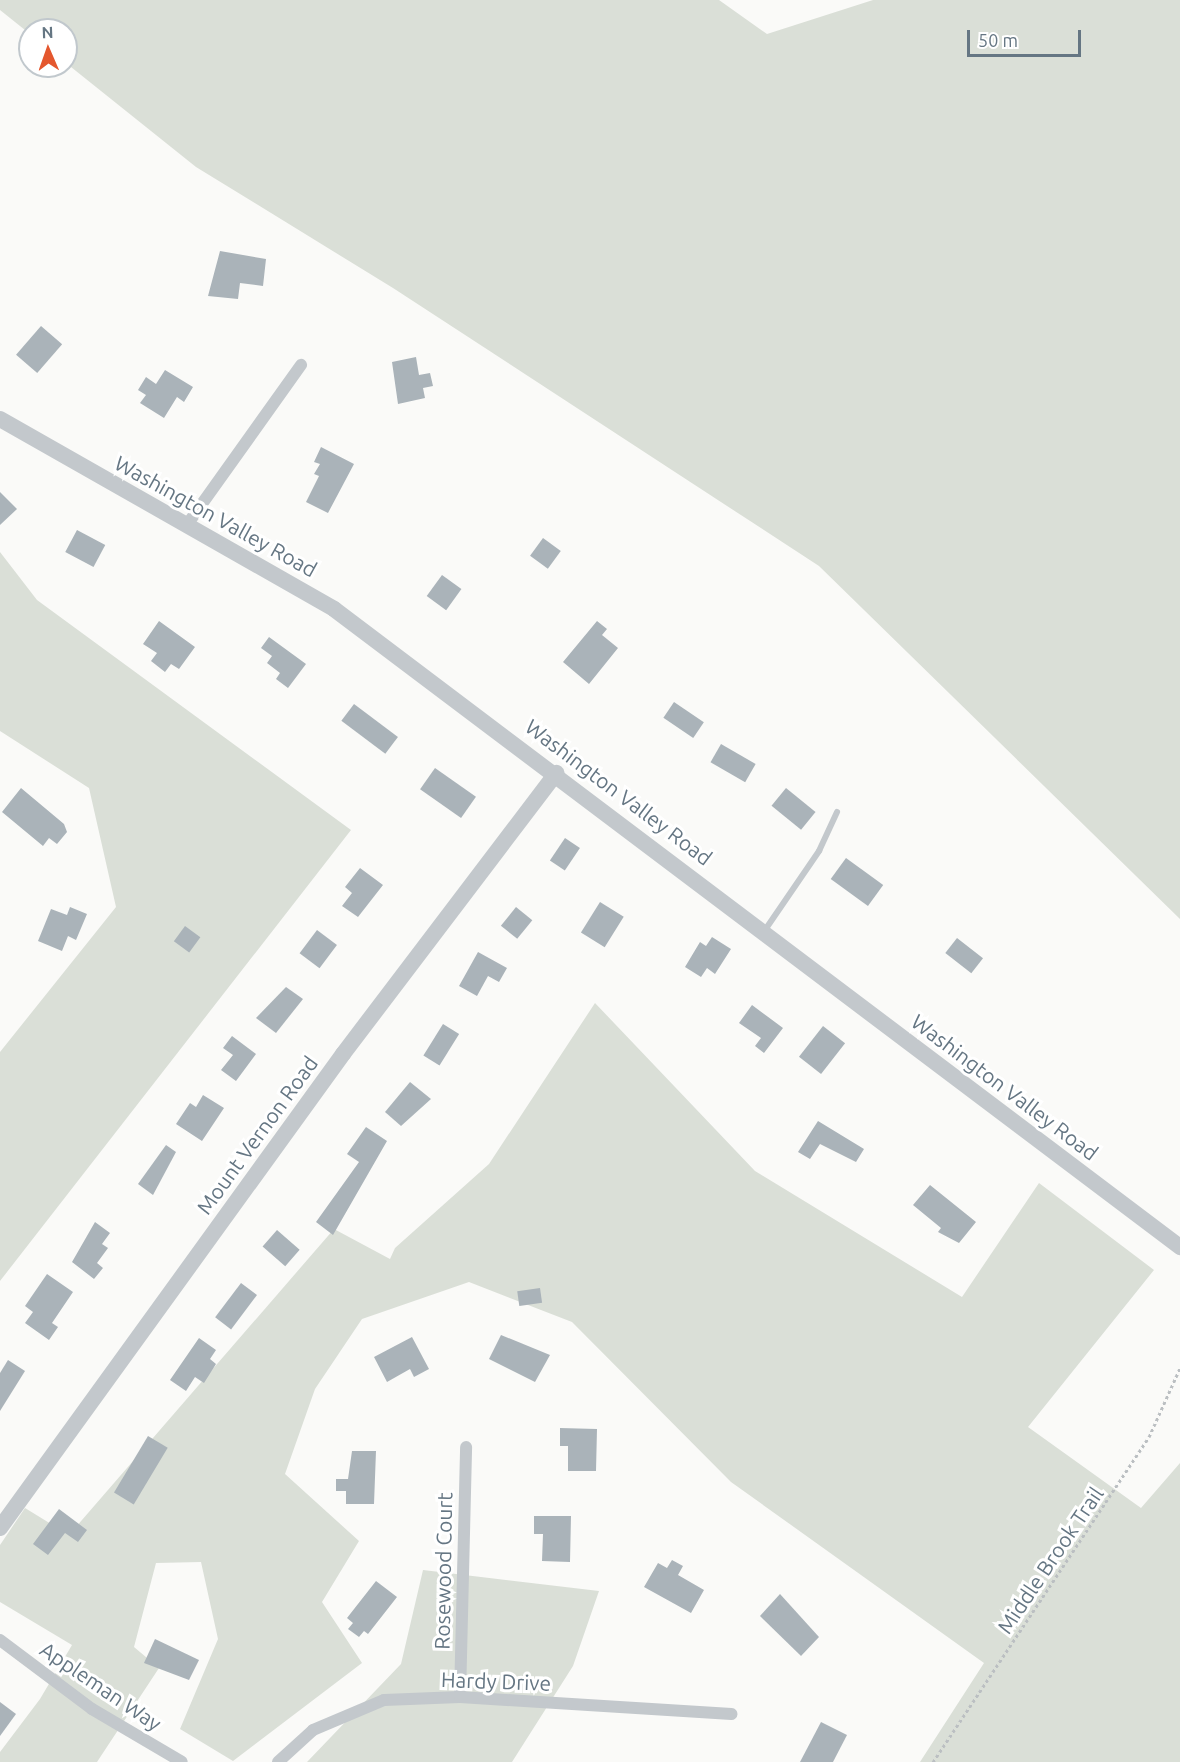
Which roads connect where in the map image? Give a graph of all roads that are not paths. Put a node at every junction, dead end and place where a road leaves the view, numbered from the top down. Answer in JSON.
{"nodes":[{"id":1,"x":301,"y":365,"type":"dead end"},
{"id":2,"x":0,"y":419,"type":"edge"},
{"id":3,"x":189,"y":522,"type":"junction"},
{"id":4,"x":556,"y":773,"type":"junction"},
{"id":5,"x":837,"y":812,"type":"dead end"},
{"id":6,"x":765,"y":930,"type":"junction"},
{"id":7,"x":1180,"y":1247,"type":"edge"},
{"id":8,"x":466,"y":1447,"type":"dead end"},
{"id":9,"x":0,"y":1527,"type":"edge"},
{"id":10,"x":0,"y":1640,"type":"edge"},
{"id":11,"x":460,"y":1697,"type":"junction"},
{"id":12,"x":731,"y":1714,"type":"dead end"},
{"id":13,"x":182,"y":1762,"type":"edge"},
{"id":14,"x":278,"y":1762,"type":"edge"}],
"edges":[{"from":1,"to":3,"type":"street"},
{"from":2,"to":3,"type":"street","name":"Washington Valley Road"},
{"from":3,"to":4,"type":"street","name":"Washington Valley Road"},
{"from":4,"to":6,"type":"street","name":"Washington Valley Road"},
{"from":4,"to":9,"type":"street","name":"Mount Vernon Road"},
{"from":5,"to":6,"type":"lane"},
{"from":6,"to":7,"type":"street","name":"Washington Valley Road"},
{"from":8,"to":11,"type":"street","name":"Rosewood Court"},
{"from":10,"to":13,"type":"street","name":"Appleman Way"},
{"from":11,"to":12,"type":"street","name":"Hardy Drive"},
{"from":11,"to":14,"type":"street","name":"Hardy Drive"}]}
